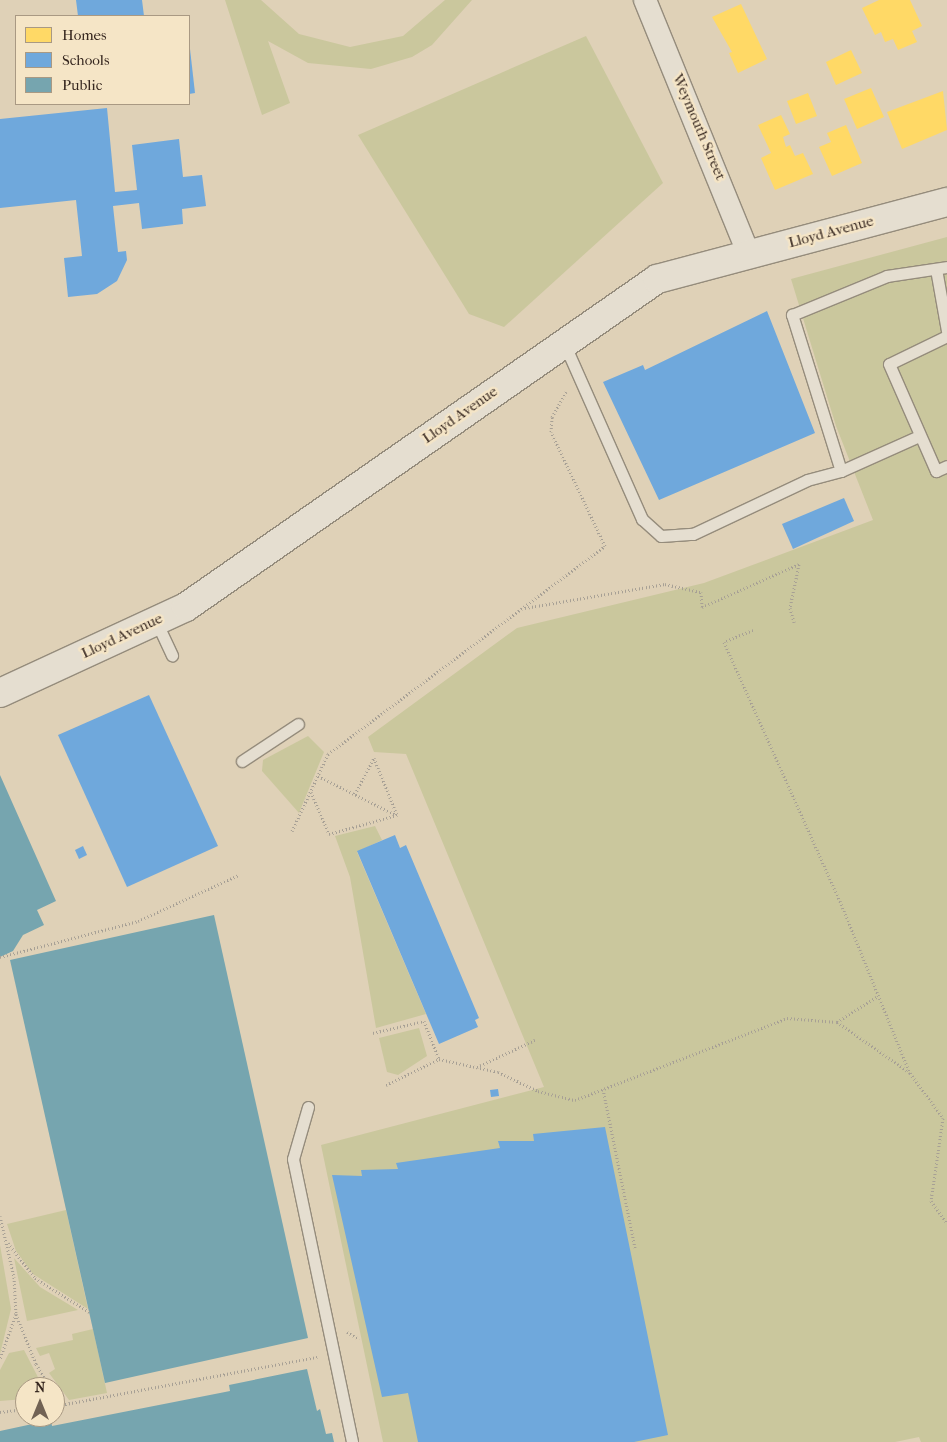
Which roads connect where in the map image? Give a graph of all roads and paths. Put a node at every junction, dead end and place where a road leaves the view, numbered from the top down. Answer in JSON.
{"nodes":[{"id":1,"x":645,"y":0,"type":"edge"},
{"id":2,"x":947,"y":202,"type":"edge"},
{"id":3,"x":749,"y":255,"type":"junction"},
{"id":4,"x":942,"y":268,"type":"edge"},
{"id":5,"x":947,"y":331,"type":"edge"},
{"id":6,"x":947,"y":336,"type":"edge"},
{"id":7,"x":564,"y":343,"type":"junction"},
{"id":8,"x":567,"y":388,"type":"dead end"},
{"id":9,"x":919,"y":436,"type":"junction"},
{"id":10,"x":947,"y":466,"type":"edge"},
{"id":11,"x":841,"y":470,"type":"junction"},
{"id":12,"x":522,"y":609,"type":"junction"},
{"id":13,"x":156,"y":621,"type":"junction"},
{"id":14,"x":794,"y":622,"type":"dead end"},
{"id":15,"x":753,"y":630,"type":"dead end"},
{"id":16,"x":172,"y":655,"type":"dead end"},
{"id":17,"x":0,"y":693,"type":"edge"},
{"id":18,"x":298,"y":724,"type":"dead end"},
{"id":19,"x":242,"y":762,"type":"dead end"},
{"id":20,"x":318,"y":776,"type":"junction"},
{"id":21,"x":311,"y":792,"type":"junction"},
{"id":22,"x":355,"y":794,"type":"junction"},
{"id":23,"x":397,"y":815,"type":"junction"},
{"id":24,"x":292,"y":831,"type":"dead end"},
{"id":25,"x":239,"y":875,"type":"dead end"},
{"id":26,"x":0,"y":957,"type":"edge"},
{"id":27,"x":878,"y":996,"type":"junction"},
{"id":28,"x":837,"y":1022,"type":"junction"},
{"id":29,"x":373,"y":1033,"type":"dead end"},
{"id":30,"x":535,"y":1040,"type":"dead end"},
{"id":31,"x":438,"y":1059,"type":"junction"},
{"id":32,"x":476,"y":1067,"type":"junction"},
{"id":33,"x":910,"y":1073,"type":"junction"},
{"id":34,"x":386,"y":1085,"type":"dead end"},
{"id":35,"x":603,"y":1089,"type":"junction"},
{"id":36,"x":308,"y":1107,"type":"dead end"},
{"id":37,"x":945,"y":1117,"type":"edge"},
{"id":38,"x":0,"y":1216,"type":"edge"},
{"id":39,"x":947,"y":1223,"type":"edge"},
{"id":40,"x":5,"y":1238,"type":"junction"},
{"id":41,"x":635,"y":1248,"type":"dead end"},
{"id":42,"x":89,"y":1312,"type":"dead end"},
{"id":43,"x":16,"y":1314,"type":"junction"},
{"id":44,"x":345,"y":1331,"type":"dead end"},
{"id":45,"x":359,"y":1339,"type":"dead end"},
{"id":46,"x":316,"y":1357,"type":"dead end"},
{"id":47,"x":0,"y":1359,"type":"edge"},
{"id":48,"x":44,"y":1377,"type":"edge"},
{"id":49,"x":65,"y":1405,"type":"edge"},
{"id":50,"x":15,"y":1410,"type":"edge"},
{"id":51,"x":0,"y":1412,"type":"edge"},
{"id":52,"x":352,"y":1442,"type":"edge"}],
"edges":[{"from":1,"to":3,"type":"street","name":"Weymouth Street"},
{"from":2,"to":3,"type":"street","name":"Lloyd Avenue"},
{"from":3,"to":7,"type":"street","name":"Lloyd Avenue"},
{"from":4,"to":5,"type":"lane"},
{"from":4,"to":11,"type":"lane"},
{"from":6,"to":9,"type":"lane"},
{"from":7,"to":11,"type":"lane"},
{"from":7,"to":13,"type":"street","name":"Lloyd Avenue"},
{"from":8,"to":12,"type":"path"},
{"from":9,"to":10,"type":"lane"},
{"from":9,"to":11,"type":"lane"},
{"from":12,"to":14,"type":"path"},
{"from":12,"to":20,"type":"path"},
{"from":13,"to":16,"type":"lane"},
{"from":13,"to":17,"type":"street","name":"Lloyd Avenue"},
{"from":15,"to":27,"type":"path"},
{"from":18,"to":19,"type":"lane"},
{"from":20,"to":21,"type":"path"},
{"from":20,"to":22,"type":"path"},
{"from":21,"to":23,"type":"path"},
{"from":21,"to":24,"type":"path"},
{"from":22,"to":23,"type":"path"},
{"from":22,"to":23,"type":"path"},
{"from":25,"to":26,"type":"path"},
{"from":27,"to":28,"type":"path"},
{"from":27,"to":33,"type":"path"},
{"from":28,"to":33,"type":"path"},
{"from":28,"to":35,"type":"path"},
{"from":29,"to":31,"type":"path"},
{"from":30,"to":32,"type":"path"},
{"from":31,"to":32,"type":"path"},
{"from":31,"to":34,"type":"path"},
{"from":32,"to":35,"type":"path"},
{"from":33,"to":37,"type":"path"},
{"from":35,"to":41,"type":"path"},
{"from":36,"to":52,"type":"lane"},
{"from":37,"to":39,"type":"path"},
{"from":38,"to":40,"type":"path"},
{"from":40,"to":42,"type":"path"},
{"from":40,"to":43,"type":"path"},
{"from":43,"to":47,"type":"path"},
{"from":43,"to":48,"type":"path"},
{"from":44,"to":45,"type":"path"},
{"from":46,"to":49,"type":"path"},
{"from":50,"to":51,"type":"path"}]}
